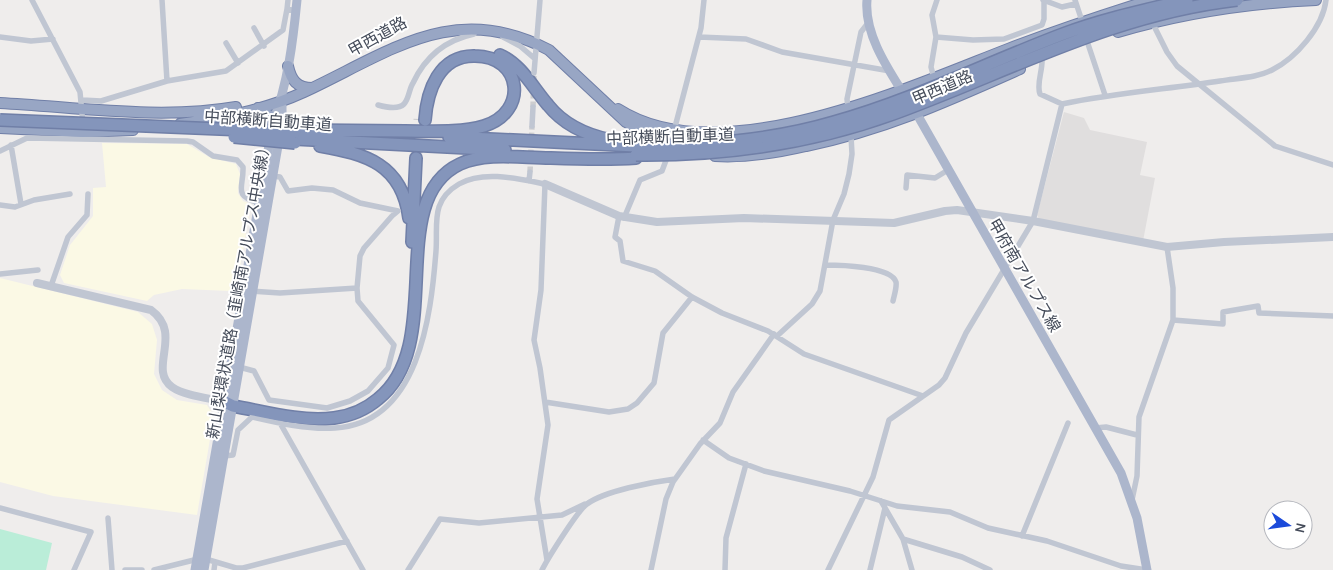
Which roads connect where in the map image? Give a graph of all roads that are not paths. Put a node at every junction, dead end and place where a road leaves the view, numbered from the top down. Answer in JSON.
{"nodes":[{"id":1,"x":32,"y":0,"type":"edge"},
{"id":2,"x":162,"y":0,"type":"edge"},
{"id":3,"x":288,"y":0,"type":"edge"},
{"id":4,"x":297,"y":0,"type":"edge"},
{"id":5,"x":540,"y":0,"type":"edge"},
{"id":6,"x":704,"y":0,"type":"edge"},
{"id":7,"x":867,"y":0,"type":"edge"},
{"id":8,"x":937,"y":0,"type":"edge"},
{"id":9,"x":1151,"y":0,"type":"edge"},
{"id":10,"x":1187,"y":0,"type":"edge"},
{"id":11,"x":1237,"y":0,"type":"edge"},
{"id":12,"x":1316,"y":0,"type":"edge"},
{"id":13,"x":1326,"y":0,"type":"edge"},
{"id":14,"x":1043,"y":1,"type":"edge"},
{"id":15,"x":1075,"y":2,"type":"edge"},
{"id":16,"x":292,"y":10,"type":"junction"},
{"id":17,"x":1083,"y":21,"type":"junction"},
{"id":18,"x":1152,"y":22,"type":"junction"},
{"id":19,"x":868,"y":23,"type":"junction"},
{"id":20,"x":254,"y":28,"type":"dead end"},
{"id":21,"x":0,"y":37,"type":"edge"},
{"id":22,"x":698,"y":37,"type":"junction"},
{"id":23,"x":936,"y":37,"type":"junction"},
{"id":24,"x":53,"y":39,"type":"junction"},
{"id":25,"x":536,"y":40,"type":"junction"},
{"id":26,"x":1087,"y":42,"type":"junction"},
{"id":27,"x":226,"y":43,"type":"dead end"},
{"id":28,"x":264,"y":46,"type":"junction"},
{"id":29,"x":534,"y":58,"type":"junction"},
{"id":30,"x":1042,"y":59,"type":"junction"},
{"id":31,"x":238,"y":63,"type":"junction"},
{"id":32,"x":854,"y":65,"type":"junction"},
{"id":33,"x":288,"y":66,"type":"junction"},
{"id":34,"x":890,"y":71,"type":"junction"},
{"id":35,"x":534,"y":73,"type":"tunnel mouth"},
{"id":36,"x":934,"y":79,"type":"junction"},
{"id":37,"x":167,"y":81,"type":"junction"},
{"id":38,"x":1200,"y":84,"type":"junction"},
{"id":39,"x":312,"y":88,"type":"junction"},
{"id":40,"x":592,"y":89,"type":"junction"},
{"id":41,"x":902,"y":90,"type":"junction"},
{"id":42,"x":1105,"y":95,"type":"junction"},
{"id":43,"x":282,"y":100,"type":"junction"},
{"id":44,"x":0,"y":103,"type":"edge"},
{"id":45,"x":82,"y":104,"type":"junction"},
{"id":46,"x":1062,"y":104,"type":"junction"},
{"id":47,"x":378,"y":105,"type":"dead end"},
{"id":48,"x":533,"y":107,"type":"tunnel mouth"},
{"id":49,"x":258,"y":108,"type":"junction"},
{"id":50,"x":848,"y":108,"type":"junction"},
{"id":51,"x":917,"y":114,"type":"junction"},
{"id":52,"x":0,"y":120,"type":"edge"},
{"id":53,"x":273,"y":122,"type":"junction"},
{"id":54,"x":112,"y":126,"type":"junction"},
{"id":55,"x":532,"y":126,"type":"tunnel mouth"},
{"id":56,"x":0,"y":128,"type":"edge"},
{"id":57,"x":674,"y":131,"type":"junction"},
{"id":58,"x":84,"y":136,"type":"junction"},
{"id":59,"x":295,"y":136,"type":"junction"},
{"id":60,"x":850,"y":136,"type":"junction"},
{"id":61,"x":11,"y":145,"type":"junction"},
{"id":62,"x":670,"y":147,"type":"junction"},
{"id":63,"x":636,"y":150,"type":"junction"},
{"id":64,"x":0,"y":151,"type":"edge"},
{"id":65,"x":420,"y":158,"type":"tunnel mouth"},
{"id":66,"x":1333,"y":165,"type":"edge"},
{"id":67,"x":948,"y":170,"type":"junction"},
{"id":68,"x":530,"y":172,"type":"tunnel mouth"},
{"id":69,"x":272,"y":176,"type":"junction"},
{"id":70,"x":530,"y":181,"type":"junction"},
{"id":71,"x":545,"y":184,"type":"junction"},
{"id":72,"x":906,"y":188,"type":"dead end"},
{"id":73,"x":70,"y":194,"type":"dead end"},
{"id":74,"x":88,"y":194,"type":"dead end"},
{"id":75,"x":259,"y":203,"type":"junction"},
{"id":76,"x":21,"y":204,"type":"junction"},
{"id":77,"x":0,"y":205,"type":"edge"},
{"id":78,"x":972,"y":211,"type":"junction"},
{"id":79,"x":621,"y":217,"type":"junction"},
{"id":80,"x":833,"y":220,"type":"junction"},
{"id":81,"x":1033,"y":221,"type":"junction"},
{"id":82,"x":1333,"y":237,"type":"edge"},
{"id":83,"x":415,"y":240,"type":"junction"},
{"id":84,"x":1167,"y":247,"type":"junction"},
{"id":85,"x":825,"y":265,"type":"junction"},
{"id":86,"x":1004,"y":268,"type":"junction"},
{"id":87,"x":38,"y":270,"type":"dead end"},
{"id":88,"x":0,"y":274,"type":"edge"},
{"id":89,"x":38,"y":282,"type":"dead end"},
{"id":90,"x":51,"y":286,"type":"junction"},
{"id":91,"x":357,"y":288,"type":"junction"},
{"id":92,"x":248,"y":291,"type":"junction"},
{"id":93,"x":692,"y":297,"type":"junction"},
{"id":94,"x":893,"y":301,"type":"dead end"},
{"id":95,"x":1333,"y":316,"type":"edge"},
{"id":96,"x":1173,"y":320,"type":"junction"},
{"id":97,"x":775,"y":335,"type":"junction"},
{"id":98,"x":239,"y":367,"type":"junction"},
{"id":99,"x":923,"y":396,"type":"junction"},
{"id":100,"x":545,"y":402,"type":"junction"},
{"id":101,"x":230,"y":403,"type":"junction"},
{"id":102,"x":280,"y":423,"type":"junction"},
{"id":103,"x":1068,"y":423,"type":"dead end"},
{"id":104,"x":1095,"y":428,"type":"junction"},
{"id":105,"x":1137,"y":435,"type":"junction"},
{"id":106,"x":703,"y":440,"type":"junction"},
{"id":107,"x":224,"y":456,"type":"junction"},
{"id":108,"x":746,"y":464,"type":"junction"},
{"id":109,"x":675,"y":478,"type":"junction"},
{"id":110,"x":211,"y":480,"type":"junction"},
{"id":111,"x":864,"y":496,"type":"junction"},
{"id":112,"x":1132,"y":500,"type":"junction"},
{"id":113,"x":881,"y":501,"type":"junction"},
{"id":114,"x":216,"y":502,"type":"junction"},
{"id":115,"x":585,"y":504,"type":"junction"},
{"id":116,"x":0,"y":508,"type":"edge"},
{"id":117,"x":885,"y":508,"type":"junction"},
{"id":118,"x":538,"y":516,"type":"junction"},
{"id":119,"x":108,"y":518,"type":"dead end"},
{"id":120,"x":1022,"y":536,"type":"junction"},
{"id":121,"x":903,"y":539,"type":"junction"},
{"id":122,"x":347,"y":541,"type":"junction"},
{"id":123,"x":194,"y":560,"type":"junction"},
{"id":124,"x":547,"y":560,"type":"junction"},
{"id":125,"x":212,"y":561,"type":"junction"},
{"id":126,"x":74,"y":570,"type":"edge"},
{"id":127,"x":112,"y":570,"type":"edge"},
{"id":128,"x":125,"y":570,"type":"edge"},
{"id":129,"x":142,"y":570,"type":"edge"},
{"id":130,"x":154,"y":570,"type":"edge"},
{"id":131,"x":193,"y":570,"type":"edge"},
{"id":132,"x":206,"y":570,"type":"edge"},
{"id":133,"x":214,"y":570,"type":"edge"},
{"id":134,"x":362,"y":570,"type":"edge"},
{"id":135,"x":408,"y":570,"type":"edge"},
{"id":136,"x":542,"y":570,"type":"edge"},
{"id":137,"x":651,"y":570,"type":"edge"},
{"id":138,"x":725,"y":570,"type":"edge"},
{"id":139,"x":828,"y":570,"type":"edge"},
{"id":140,"x":870,"y":570,"type":"edge"},
{"id":141,"x":912,"y":570,"type":"edge"},
{"id":142,"x":990,"y":570,"type":"edge"},
{"id":143,"x":1147,"y":570,"type":"edge"}],
"edges":[{"from":1,"to":24,"type":"street"},
{"from":2,"to":37,"type":"street"},
{"from":3,"to":16,"type":"street"},
{"from":4,"to":16,"type":"main road"},
{"from":5,"to":25,"type":"street"},
{"from":6,"to":22,"type":"street"},
{"from":7,"to":19,"type":"main road","name":"甲府南アルプス線"},
{"from":8,"to":23,"type":"street"},
{"from":9,"to":17,"type":"highway","name":"甲西道路"},
{"from":10,"to":63,"type":"highway","name":"中部横断自動車道","bridge":true},
{"from":11,"to":63,"type":"highway","name":"中部横断自動車道","bridge":true},
{"from":12,"to":18,"type":"highway","name":"甲西道路"},
{"from":13,"to":38,"type":"street"},
{"from":14,"to":15,"type":"street"},
{"from":14,"to":23,"type":"street"},
{"from":15,"to":17,"type":"street"},
{"from":16,"to":28,"type":"street"},
{"from":16,"to":33,"type":"main road"},
{"from":17,"to":26,"type":"street"},
{"from":17,"to":36,"type":"highway","name":"甲西道路"},
{"from":18,"to":26,"type":"highway","name":"甲西道路"},
{"from":18,"to":38,"type":"street"},
{"from":19,"to":32,"type":"street"},
{"from":19,"to":34,"type":"main road","name":"甲府南アルプス線"},
{"from":20,"to":28,"type":"street"},
{"from":21,"to":24,"type":"street"},
{"from":22,"to":32,"type":"street"},
{"from":22,"to":57,"type":"street"},
{"from":23,"to":36,"type":"street"},
{"from":24,"to":45,"type":"street"},
{"from":25,"to":29,"type":"street"},
{"from":25,"to":39,"type":"highway","name":"甲西道路"},
{"from":25,"to":40,"type":"highway","name":"甲西道路"},
{"from":26,"to":30,"type":"highway","name":"甲西道路"},
{"from":26,"to":42,"type":"street"},
{"from":27,"to":31,"type":"street"},
{"from":28,"to":31,"type":"street"},
{"from":29,"to":35,"type":"street"},
{"from":29,"to":47,"type":"street"},
{"from":30,"to":46,"type":"street"},
{"from":30,"to":51,"type":"highway","name":"甲西道路"},
{"from":31,"to":37,"type":"street"},
{"from":32,"to":34,"type":"street"},
{"from":32,"to":50,"type":"street"},
{"from":33,"to":39,"type":"highway"},
{"from":33,"to":43,"type":"main road"},
{"from":34,"to":41,"type":"main road","name":"甲府南アルプス線"},
{"from":36,"to":41,"type":"highway","name":"甲西道路"},
{"from":37,"to":45,"type":"street"},
{"from":38,"to":42,"type":"street"},
{"from":38,"to":66,"type":"street"},
{"from":39,"to":43,"type":"highway","name":"甲西道路"},
{"from":40,"to":57,"type":"highway","name":"甲西道路"},
{"from":40,"to":62,"type":"highway","name":"甲西道路"},
{"from":41,"to":50,"type":"highway","name":"甲西道路"},
{"from":41,"to":51,"type":"main road","name":"甲府南アルプス線"},
{"from":42,"to":46,"type":"street"},
{"from":43,"to":45,"type":"highway","name":"甲西道路"},
{"from":43,"to":49,"type":"highway","name":"甲西道路"},
{"from":43,"to":53,"type":"main road","name":"新山梨環状道路（韮崎南アルプス中央線）"},
{"from":43,"to":69,"type":"main road","name":"新山梨環状道路（韮崎南アルプス中央線）"},
{"from":44,"to":45,"type":"highway","name":"甲西道路"},
{"from":45,"to":58,"type":"street"},
{"from":46,"to":81,"type":"street"},
{"from":48,"to":55,"type":"street"},
{"from":49,"to":53,"type":"highway"},
{"from":49,"to":58,"type":"highway","name":"甲西道路"},
{"from":50,"to":57,"type":"highway","name":"甲西道路"},
{"from":51,"to":60,"type":"highway","name":"甲西道路"},
{"from":51,"to":67,"type":"main road","name":"甲府南アルプス線"},
{"from":52,"to":54,"type":"highway","name":"中部横断自動車道","bridge":true},
{"from":53,"to":75,"type":"main road","name":"新山梨環状道路（韮崎南アルプス中央線）"},
{"from":54,"to":59,"type":"highway","name":"中部横断自動車道","bridge":true},
{"from":54,"to":59,"type":"highway","name":"中部横断自動車道","bridge":true},
{"from":56,"to":58,"type":"highway","name":"甲西道路"},
{"from":57,"to":62,"type":"street"},
{"from":58,"to":61,"type":"street"},
{"from":58,"to":75,"type":"street"},
{"from":59,"to":63,"type":"highway","name":"中部横断自動車道"},
{"from":59,"to":63,"type":"highway"},
{"from":59,"to":83,"type":"highway"},
{"from":60,"to":62,"type":"highway","name":"甲西道路"},
{"from":60,"to":80,"type":"street"},
{"from":61,"to":64,"type":"street"},
{"from":61,"to":76,"type":"street"},
{"from":62,"to":79,"type":"street"},
{"from":63,"to":83,"type":"highway"},
{"from":65,"to":83,"type":"highway"},
{"from":67,"to":72,"type":"street"},
{"from":67,"to":78,"type":"main road","name":"甲府南アルプス線"},
{"from":68,"to":70,"type":"street"},
{"from":69,"to":91,"type":"street"},
{"from":69,"to":92,"type":"main road","name":"新山梨環状道路（韮崎南アルプス中央線）"},
{"from":70,"to":71,"type":"street"},
{"from":70,"to":102,"type":"street"},
{"from":71,"to":79,"type":"street"},
{"from":71,"to":100,"type":"street"},
{"from":73,"to":76,"type":"street"},
{"from":74,"to":90,"type":"street"},
{"from":75,"to":92,"type":"main road","name":"新山梨環状道路（韮崎南アルプス中央線）"},
{"from":76,"to":77,"type":"street"},
{"from":78,"to":80,"type":"street"},
{"from":78,"to":81,"type":"street"},
{"from":78,"to":86,"type":"main road","name":"甲府南アルプス線"},
{"from":79,"to":80,"type":"street"},
{"from":79,"to":93,"type":"street"},
{"from":80,"to":85,"type":"street"},
{"from":81,"to":84,"type":"street"},
{"from":81,"to":86,"type":"street"},
{"from":82,"to":84,"type":"street"},
{"from":83,"to":101,"type":"highway"},
{"from":84,"to":96,"type":"street"},
{"from":85,"to":94,"type":"street"},
{"from":85,"to":97,"type":"street"},
{"from":86,"to":99,"type":"street"},
{"from":86,"to":104,"type":"main road","name":"甲府南アルプス線"},
{"from":87,"to":88,"type":"street"},
{"from":89,"to":90,"type":"street"},
{"from":90,"to":101,"type":"street"},
{"from":91,"to":92,"type":"street"},
{"from":91,"to":98,"type":"street"},
{"from":92,"to":98,"type":"main road","name":"新山梨環状道路（韮崎南アルプス中央線）"},
{"from":92,"to":101,"type":"main road","name":"新山梨環状道路（韮崎南アルプス中央線）"},
{"from":93,"to":97,"type":"street"},
{"from":93,"to":100,"type":"street"},
{"from":95,"to":96,"type":"street"},
{"from":96,"to":105,"type":"street"},
{"from":97,"to":99,"type":"street"},
{"from":97,"to":106,"type":"street"},
{"from":98,"to":101,"type":"main road","name":"新山梨環状道路（韮崎南アルプス中央線）"},
{"from":99,"to":111,"type":"street"},
{"from":100,"to":118,"type":"street"},
{"from":101,"to":107,"type":"main road","name":"新山梨環状道路（韮崎南アルプス中央線）"},
{"from":101,"to":110,"type":"main road","name":"新山梨環状道路（韮崎南アルプス中央線）"},
{"from":102,"to":107,"type":"street"},
{"from":102,"to":122,"type":"street"},
{"from":103,"to":120,"type":"street"},
{"from":104,"to":105,"type":"street"},
{"from":104,"to":112,"type":"main road","name":"甲府南アルプス線"},
{"from":105,"to":112,"type":"street"},
{"from":106,"to":108,"type":"street"},
{"from":106,"to":109,"type":"street"},
{"from":107,"to":114,"type":"main road","name":"新山梨環状道路（韮崎南アルプス中央線）"},
{"from":108,"to":111,"type":"street"},
{"from":108,"to":138,"type":"street"},
{"from":109,"to":115,"type":"street"},
{"from":109,"to":137,"type":"street"},
{"from":110,"to":123,"type":"street"},
{"from":110,"to":131,"type":"main road","name":"新山梨環状道路（韮崎南アルプス中央線）"},
{"from":111,"to":113,"type":"street"},
{"from":111,"to":139,"type":"street"},
{"from":112,"to":143,"type":"main road","name":"甲府南アルプス線"},
{"from":113,"to":117,"type":"street"},
{"from":113,"to":120,"type":"street"},
{"from":114,"to":125,"type":"street"},
{"from":114,"to":132,"type":"main road","name":"新山梨環状道路（韮崎南アルプス中央線）"},
{"from":115,"to":118,"type":"street"},
{"from":115,"to":124,"type":"street"},
{"from":116,"to":126,"type":"street"},
{"from":117,"to":121,"type":"street"},
{"from":117,"to":140,"type":"street"},
{"from":118,"to":124,"type":"street"},
{"from":118,"to":135,"type":"street"},
{"from":119,"to":127,"type":"street"},
{"from":120,"to":143,"type":"street"},
{"from":121,"to":141,"type":"street"},
{"from":121,"to":142,"type":"street"},
{"from":122,"to":125,"type":"street"},
{"from":122,"to":134,"type":"street"},
{"from":123,"to":130,"type":"street"},
{"from":123,"to":131,"type":"street"},
{"from":124,"to":136,"type":"street"},
{"from":125,"to":132,"type":"street"},
{"from":125,"to":133,"type":"street"},
{"from":128,"to":129,"type":"street"}]}
